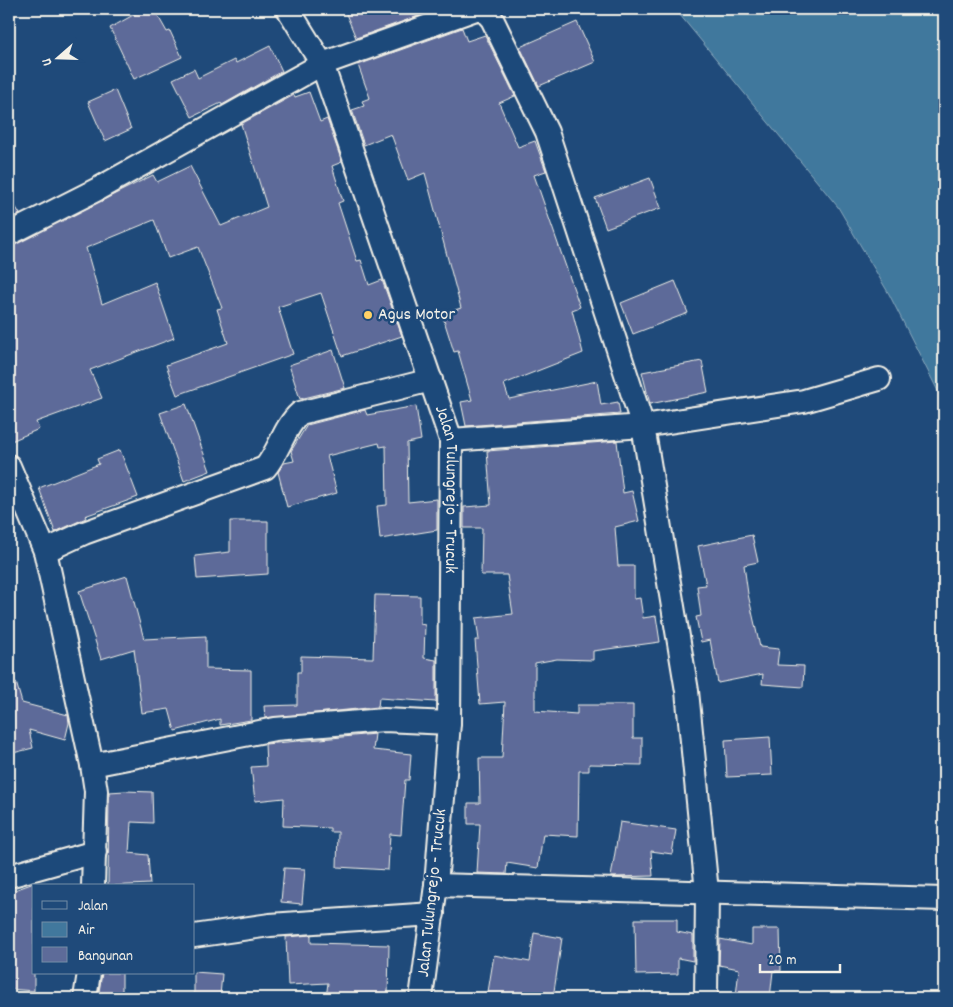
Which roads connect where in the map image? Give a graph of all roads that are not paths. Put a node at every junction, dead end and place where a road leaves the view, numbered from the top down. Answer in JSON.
{"nodes":[{"id":1,"x":288,"y":9,"type":"edge"},
{"id":2,"x":476,"y":9,"type":"edge"},
{"id":3,"x":483,"y":9,"type":"edge"},
{"id":4,"x":322,"y":64,"type":"junction"},
{"id":5,"x":9,"y":234,"type":"edge"},
{"id":6,"x":879,"y":379,"type":"dead end"},
{"id":7,"x":430,"y":380,"type":"junction"},
{"id":8,"x":644,"y":426,"type":"junction"},
{"id":9,"x":451,"y":440,"type":"junction"},
{"id":10,"x":9,"y":466,"type":"edge"},
{"id":11,"x":45,"y":551,"type":"junction"},
{"id":12,"x":449,"y":723,"type":"junction"},
{"id":13,"x":92,"y":765,"type":"junction"},
{"id":14,"x":95,"y":852,"type":"junction"},
{"id":15,"x":9,"y":876,"type":"edge"},
{"id":16,"x":93,"y":884,"type":"edge"},
{"id":17,"x":436,"y":885,"type":"junction"},
{"id":18,"x":707,"y":892,"type":"junction"},
{"id":19,"x":944,"y":899,"type":"edge"},
{"id":20,"x":433,"y":914,"type":"junction"},
{"id":21,"x":195,"y":936,"type":"edge"},
{"id":22,"x":89,"y":974,"type":"edge"},
{"id":23,"x":85,"y":998,"type":"edge"},
{"id":24,"x":421,"y":998,"type":"edge"},
{"id":25,"x":706,"y":998,"type":"edge"}],
"edges":[{"from":1,"to":4,"type":"street","name":"Jalan Tulungrejo - Trucuk"},
{"from":2,"to":4,"type":"street"},
{"from":3,"to":8,"type":"street"},
{"from":4,"to":5,"type":"street"},
{"from":4,"to":7,"type":"street","name":"Jalan Tulungrejo - Trucuk"},
{"from":6,"to":8,"type":"street"},
{"from":7,"to":9,"type":"street","name":"Jalan Tulungrejo - Trucuk"},
{"from":7,"to":11,"type":"street"},
{"from":8,"to":9,"type":"street"},
{"from":8,"to":18,"type":"street"},
{"from":9,"to":12,"type":"street","name":"Jalan Tulungrejo - Trucuk"},
{"from":10,"to":11,"type":"street"},
{"from":11,"to":13,"type":"street"},
{"from":12,"to":13,"type":"street"},
{"from":12,"to":17,"type":"street","name":"Jalan Tulungrejo - Trucuk"},
{"from":13,"to":14,"type":"street"},
{"from":14,"to":15,"type":"street"},
{"from":14,"to":16,"type":"street"},
{"from":17,"to":18,"type":"street"},
{"from":17,"to":20,"type":"street","name":"Jalan Tulungrejo - Trucuk"},
{"from":18,"to":19,"type":"street"},
{"from":18,"to":25,"type":"street"},
{"from":20,"to":21,"type":"street"},
{"from":20,"to":24,"type":"street","name":"Jalan Tulungrejo - Trucuk"},
{"from":22,"to":23,"type":"street"}]}
